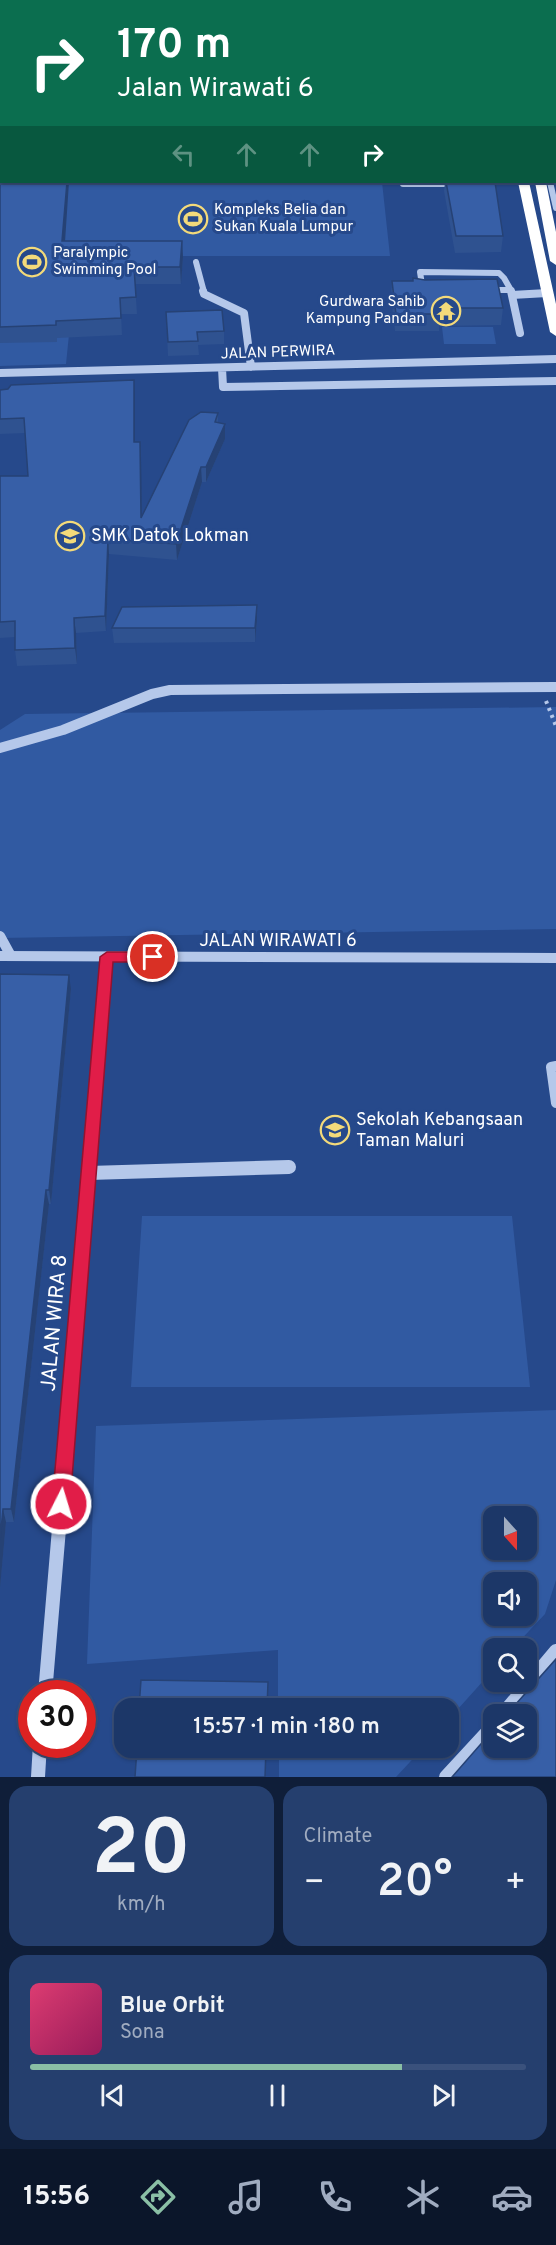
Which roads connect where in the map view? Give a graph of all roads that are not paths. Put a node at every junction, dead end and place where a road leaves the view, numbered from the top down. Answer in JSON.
{"nodes":[{"id":1,"x":523,"y":183,"type":"edge"},
{"id":2,"x":523,"y":183,"type":"edge"},
{"id":3,"x":540,"y":183,"type":"edge"},
{"id":4,"x":550,"y":183,"type":"edge"},
{"id":5,"x":404,"y":184,"type":"dead end"},
{"id":6,"x":463,"y":184,"type":"edge"},
{"id":7,"x":556,"y":208,"type":"edge"},
{"id":8,"x":556,"y":261,"type":"edge"},
{"id":9,"x":196,"y":262,"type":"dead end"},
{"id":10,"x":474,"y":291,"type":"edge"},
{"id":11,"x":427,"y":292,"type":"edge"},
{"id":12,"x":511,"y":292,"type":"junction"},
{"id":13,"x":547,"y":293,"type":"junction"},
{"id":14,"x":556,"y":325,"type":"edge"},
{"id":15,"x":556,"y":332,"type":"edge"},
{"id":16,"x":520,"y":333,"type":"dead end"},
{"id":17,"x":556,"y":358,"type":"edge"},
{"id":18,"x":251,"y":367,"type":"junction"},
{"id":19,"x":222,"y":368,"type":"junction"},
{"id":20,"x":0,"y":373,"type":"edge"},
{"id":21,"x":556,"y":381,"type":"edge"},
{"id":22,"x":556,"y":687,"type":"edge"},
{"id":23,"x":0,"y":748,"type":"edge"},
{"id":24,"x":0,"y":936,"type":"edge"},
{"id":25,"x":5,"y":956,"type":"edge"},
{"id":26,"x":107,"y":957,"type":"junction"},
{"id":27,"x":556,"y":958,"type":"edge"},
{"id":28,"x":556,"y":1066,"type":"edge"},
{"id":29,"x":556,"y":1103,"type":"edge"},
{"id":30,"x":289,"y":1167,"type":"dead end"},
{"id":31,"x":89,"y":1173,"type":"junction"},
{"id":32,"x":556,"y":1651,"type":"edge"},
{"id":33,"x":46,"y":1680,"type":"edge"},
{"id":34,"x":511,"y":1704,"type":"edge"},
{"id":35,"x":483,"y":1737,"type":"edge"},
{"id":36,"x":39,"y":1758,"type":"edge"},
{"id":37,"x":38,"y":1777,"type":"edge"},
{"id":38,"x":446,"y":1777,"type":"edge"}],
"edges":[{"from":1,"to":13,"type":"street"},
{"from":2,"to":15,"type":"highway"},
{"from":3,"to":8,"type":"highway"},
{"from":4,"to":7,"type":"street"},
{"from":5,"to":6,"type":"street"},
{"from":9,"to":18,"type":"street"},
{"from":10,"to":12,"type":"street"},
{"from":11,"to":12,"type":"street"},
{"from":12,"to":13,"type":"street"},
{"from":12,"to":16,"type":"street"},
{"from":13,"to":14,"type":"street"},
{"from":17,"to":18,"type":"street","name":"JALAN PERWIRA"},
{"from":18,"to":19,"type":"street","name":"JALAN PERWIRA"},
{"from":19,"to":20,"type":"street","name":"JALAN PERWIRA"},
{"from":19,"to":21,"type":"street"},
{"from":22,"to":23,"type":"street"},
{"from":24,"to":25,"type":"street"},
{"from":25,"to":26,"type":"street","name":"JALAN WIRAWATI 6"},
{"from":26,"to":27,"type":"street","name":"JALAN WIRAWATI 6"},
{"from":26,"to":31,"type":"street","name":"JALAN WIRA 8"},
{"from":28,"to":29,"type":"street"},
{"from":30,"to":31,"type":"street"},
{"from":31,"to":33,"type":"street","name":"JALAN WIRA 8"},
{"from":32,"to":34,"type":"street"},
{"from":35,"to":38,"type":"street"},
{"from":36,"to":37,"type":"street"}]}
